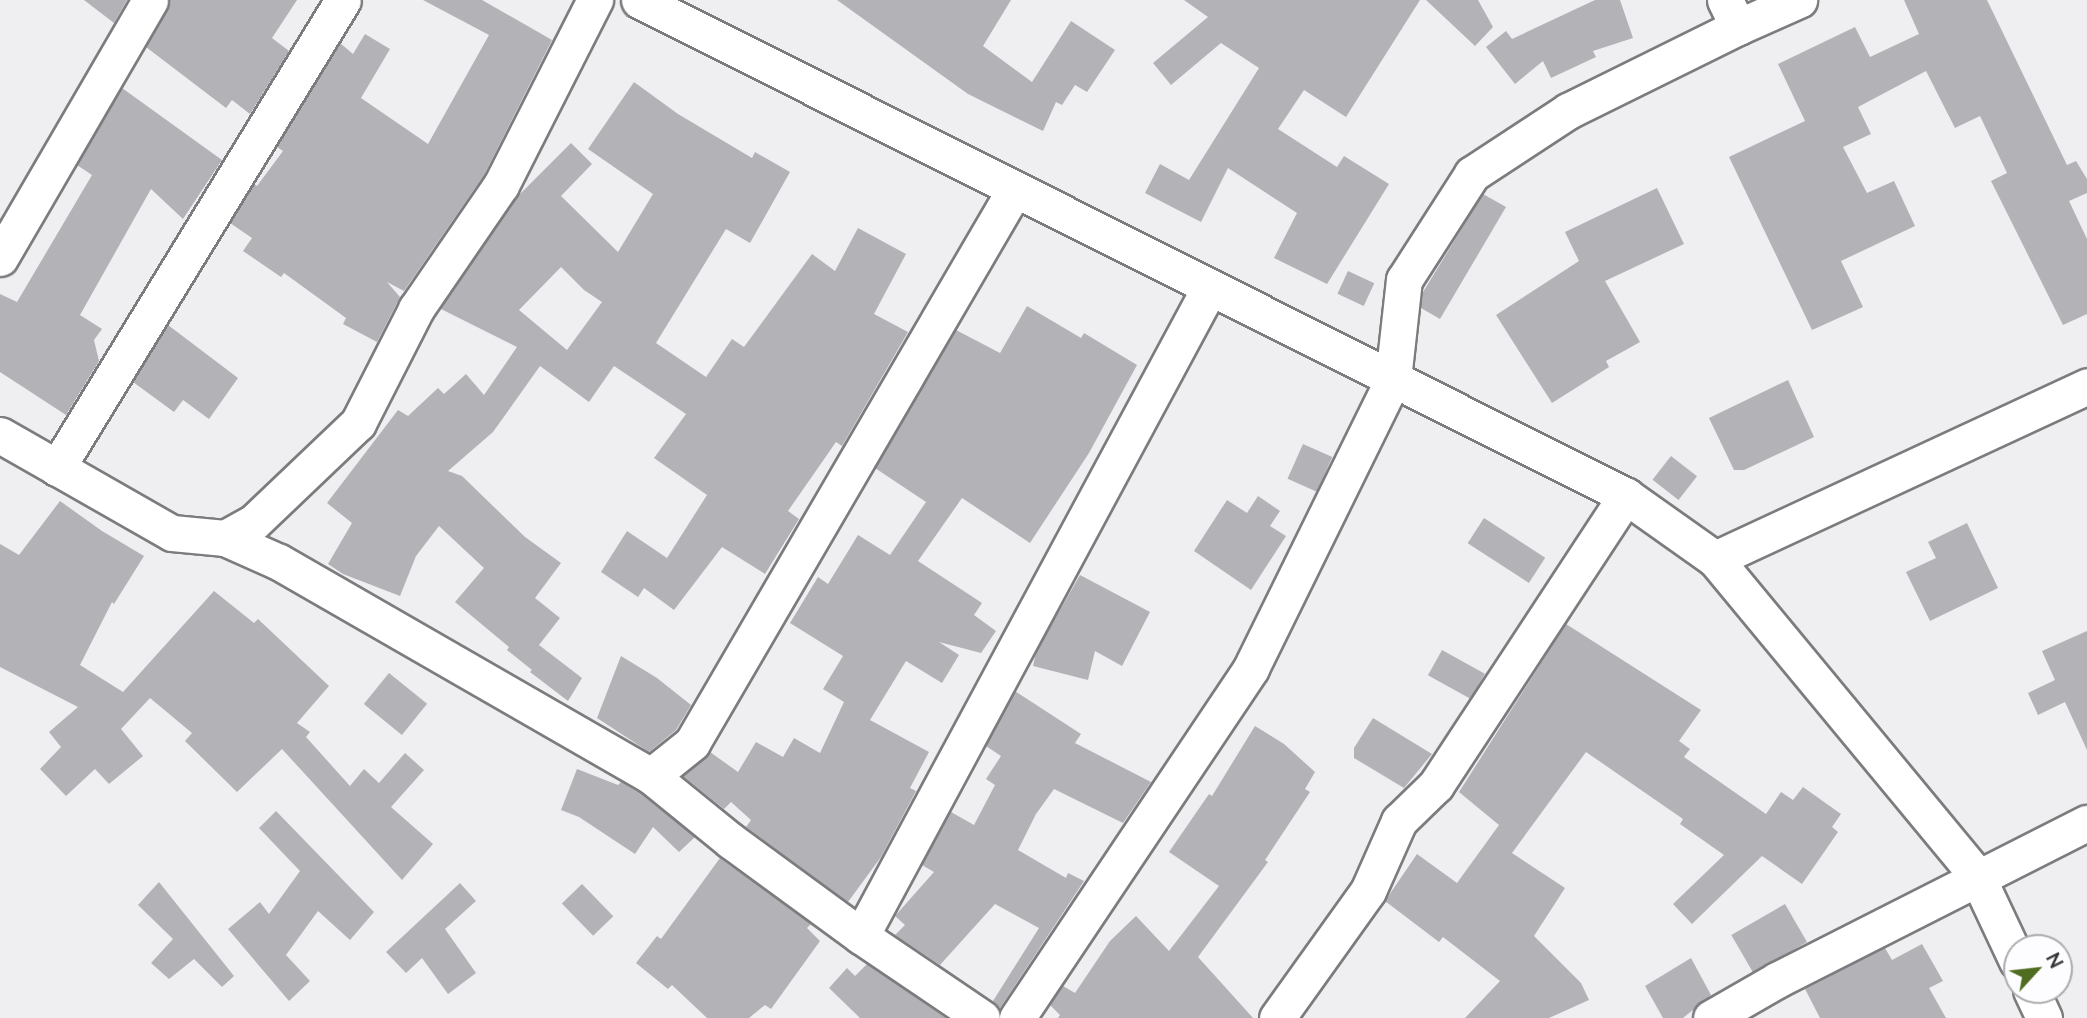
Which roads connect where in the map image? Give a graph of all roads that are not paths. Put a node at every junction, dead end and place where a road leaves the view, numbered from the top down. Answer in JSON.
{"nodes":[{"id":1,"x":150,"y":0,"type":"edge"},
{"id":2,"x":343,"y":0,"type":"edge"},
{"id":3,"x":595,"y":0,"type":"edge"},
{"id":4,"x":639,"y":0,"type":"edge"},
{"id":5,"x":1799,"y":0,"type":"edge"},
{"id":6,"x":1731,"y":14,"type":"edge"},
{"id":7,"x":1015,"y":189,"type":"junction"},
{"id":8,"x":0,"y":258,"type":"edge"},
{"id":9,"x":1210,"y":287,"type":"junction"},
{"id":10,"x":1393,"y":379,"type":"junction"},
{"id":11,"x":2087,"y":386,"type":"edge"},
{"id":12,"x":0,"y":435,"type":"edge"},
{"id":13,"x":57,"y":468,"type":"junction"},
{"id":14,"x":1626,"y":496,"type":"junction"},
{"id":15,"x":225,"y":538,"type":"junction"},
{"id":16,"x":1715,"y":559,"type":"junction"},
{"id":17,"x":651,"y":776,"type":"junction"},
{"id":18,"x":2087,"y":823,"type":"edge"},
{"id":19,"x":1977,"y":876,"type":"junction"},
{"id":20,"x":2004,"y":934,"type":"edge"},
{"id":21,"x":861,"y":936,"type":"junction"},
{"id":22,"x":982,"y":1018,"type":"edge"},
{"id":23,"x":1017,"y":1018,"type":"edge"},
{"id":24,"x":1277,"y":1018,"type":"edge"},
{"id":25,"x":1712,"y":1018,"type":"edge"}],
"edges":[{"from":1,"to":8,"type":"street"},
{"from":2,"to":13,"type":"street"},
{"from":3,"to":15,"type":"street"},
{"from":4,"to":7,"type":"street"},
{"from":5,"to":6,"type":"street"},
{"from":6,"to":10,"type":"street"},
{"from":7,"to":9,"type":"street"},
{"from":7,"to":17,"type":"street"},
{"from":9,"to":10,"type":"street"},
{"from":9,"to":21,"type":"street"},
{"from":10,"to":14,"type":"street"},
{"from":10,"to":23,"type":"street"},
{"from":11,"to":16,"type":"street"},
{"from":12,"to":13,"type":"street"},
{"from":13,"to":15,"type":"street"},
{"from":14,"to":16,"type":"street"},
{"from":14,"to":24,"type":"street"},
{"from":15,"to":17,"type":"street"},
{"from":16,"to":19,"type":"street"},
{"from":17,"to":21,"type":"street"},
{"from":18,"to":19,"type":"street"},
{"from":19,"to":20,"type":"street"},
{"from":19,"to":25,"type":"street"},
{"from":21,"to":22,"type":"street"}]}
